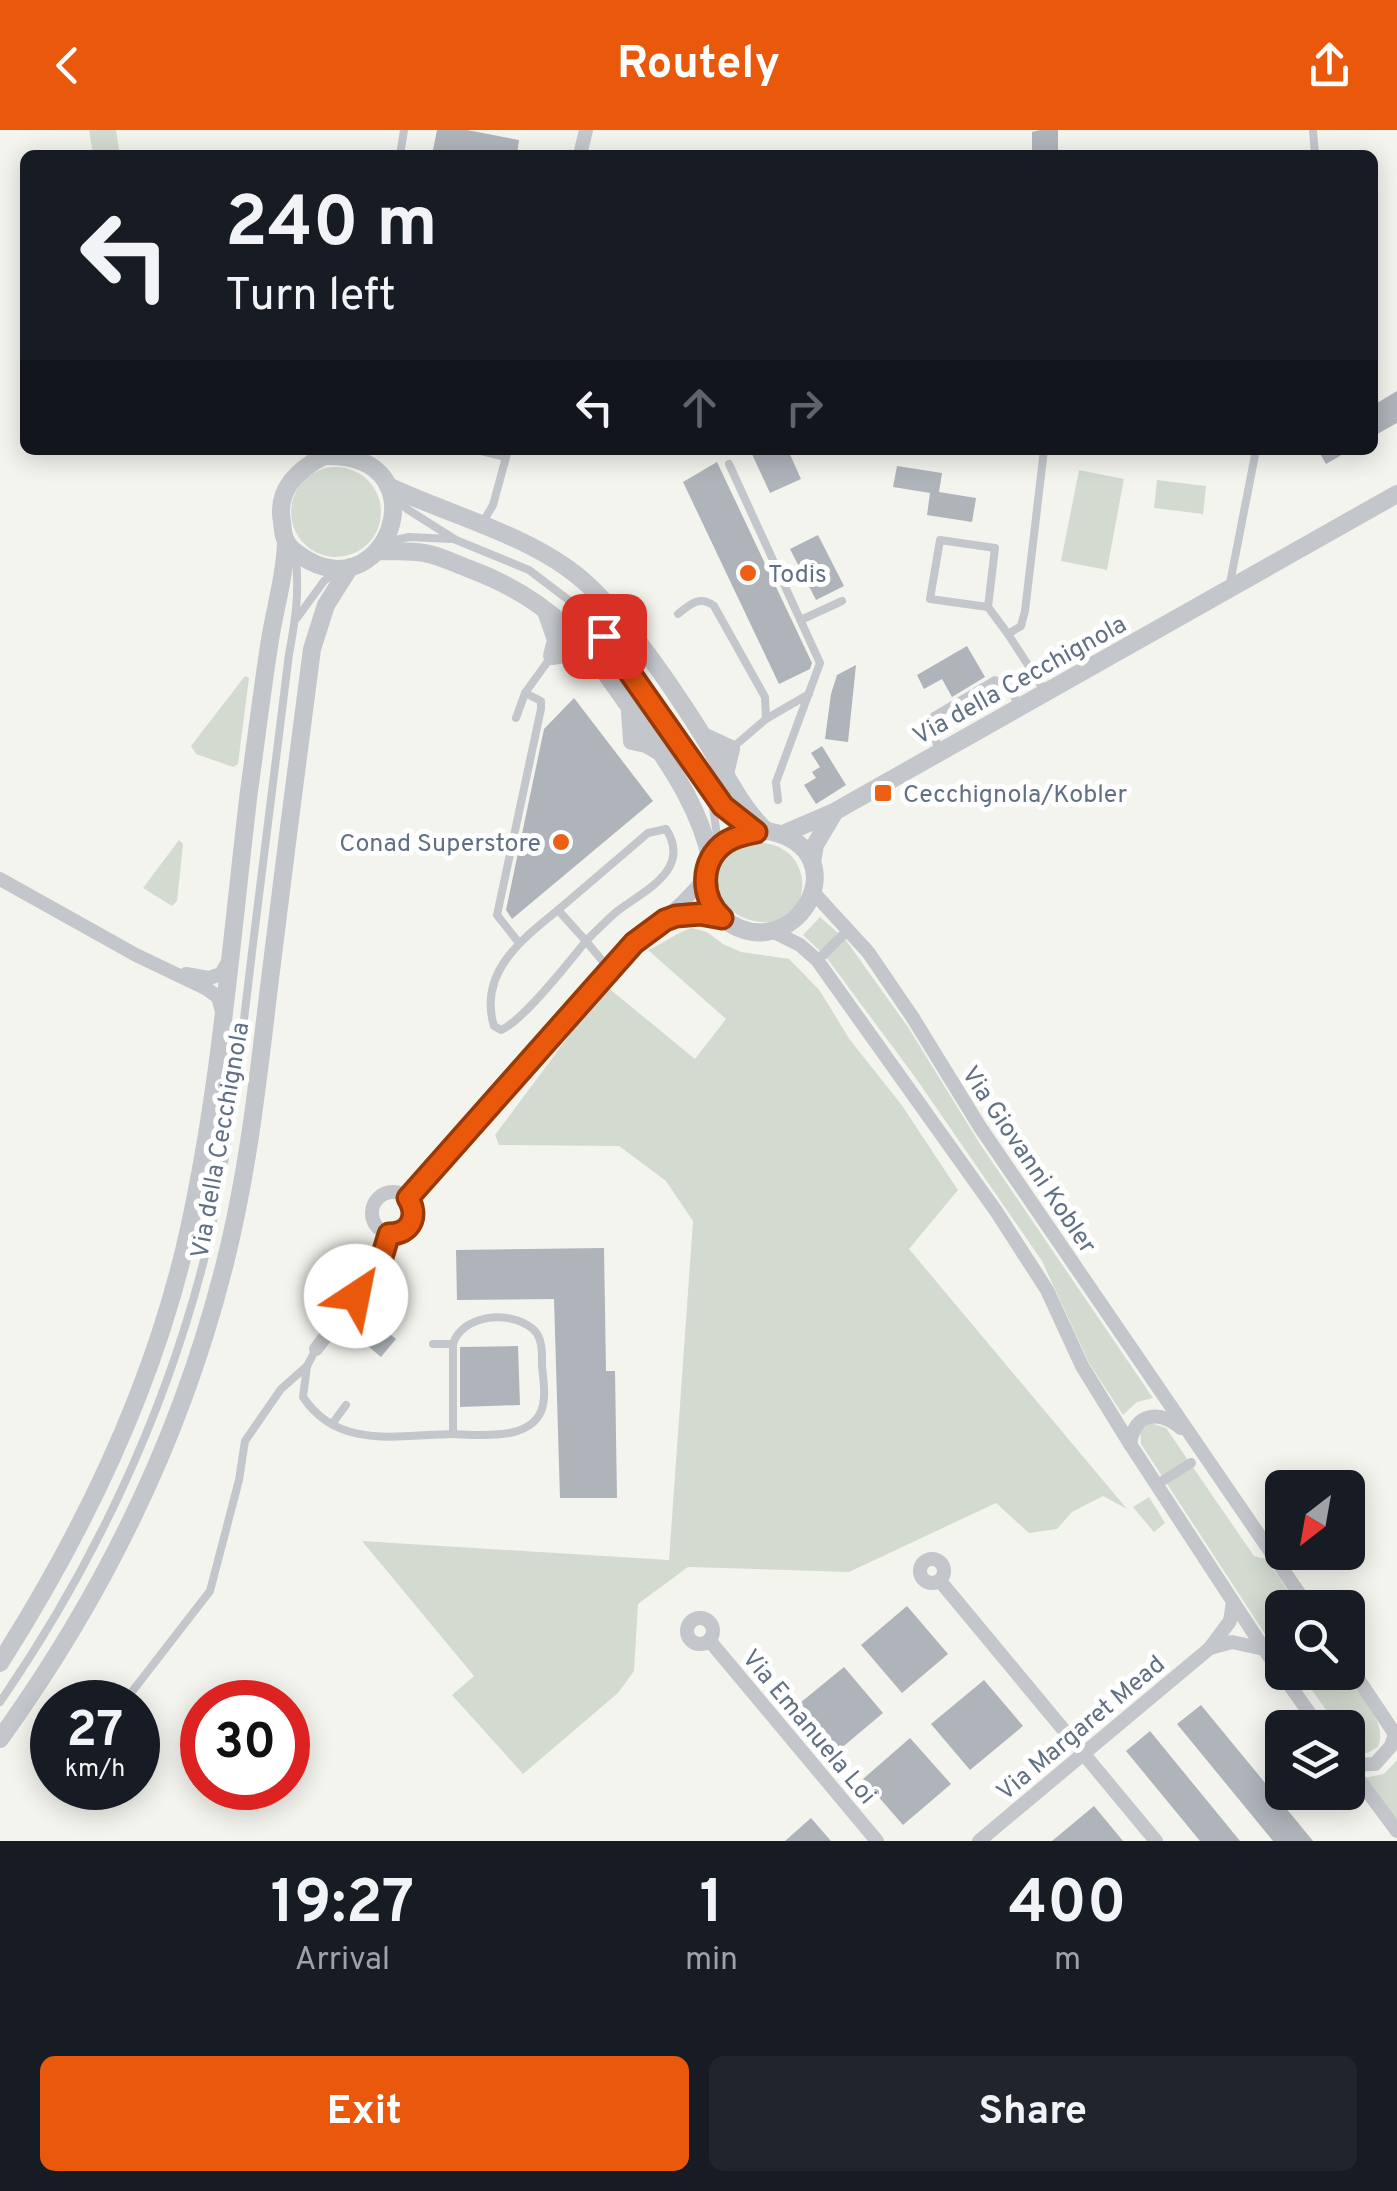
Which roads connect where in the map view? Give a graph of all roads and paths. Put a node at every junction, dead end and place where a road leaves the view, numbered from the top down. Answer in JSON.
{"nodes":[{"id":1,"x":506,"y":455,"type":"edge"},
{"id":2,"x":1043,"y":455,"type":"edge"},
{"id":3,"x":1255,"y":455,"type":"edge"},
{"id":4,"x":729,"y":464,"type":"dead end"},
{"id":5,"x":391,"y":491,"type":"junction"},
{"id":6,"x":1397,"y":494,"type":"edge"},
{"id":7,"x":481,"y":526,"type":"junction"},
{"id":8,"x":456,"y":540,"type":"junction"},
{"id":9,"x":381,"y":547,"type":"junction"},
{"id":10,"x":291,"y":548,"type":"junction"},
{"id":11,"x":344,"y":568,"type":"junction"},
{"id":12,"x":1228,"y":590,"type":"junction"},
{"id":13,"x":535,"y":600,"type":"junction"},
{"id":14,"x":842,"y":600,"type":"dead end"},
{"id":15,"x":988,"y":608,"type":"junction"},
{"id":16,"x":678,"y":614,"type":"dead end"},
{"id":17,"x":296,"y":618,"type":"junction"},
{"id":18,"x":803,"y":619,"type":"junction"},
{"id":19,"x":1008,"y":634,"type":"junction"},
{"id":20,"x":552,"y":656,"type":"junction"},
{"id":21,"x":599,"y":665,"type":"junction"},
{"id":22,"x":526,"y":693,"type":"junction"},
{"id":23,"x":1046,"y":693,"type":"junction"},
{"id":24,"x":809,"y":694,"type":"junction"},
{"id":25,"x":1019,"y":706,"type":"junction"},
{"id":26,"x":516,"y":718,"type":"dead end"},
{"id":27,"x":766,"y":719,"type":"junction"},
{"id":28,"x":703,"y":735,"type":"junction"},
{"id":29,"x":730,"y":749,"type":"junction"},
{"id":30,"x":939,"y":752,"type":"junction"},
{"id":31,"x":725,"y":774,"type":"junction"},
{"id":32,"x":710,"y":788,"type":"junction"},
{"id":33,"x":778,"y":800,"type":"dead end"},
{"id":34,"x":834,"y":812,"type":"junction"},
{"id":35,"x":768,"y":832,"type":"junction"},
{"id":36,"x":712,"y":862,"type":"junction"},
{"id":37,"x":812,"y":862,"type":"junction"},
{"id":38,"x":0,"y":879,"type":"edge"},
{"id":39,"x":813,"y":892,"type":"junction"},
{"id":40,"x":558,"y":910,"type":"junction"},
{"id":41,"x":722,"y":918,"type":"junction"},
{"id":42,"x":665,"y":920,"type":"junction"},
{"id":43,"x":770,"y":930,"type":"junction"},
{"id":44,"x":842,"y":936,"type":"dead end"},
{"id":45,"x":586,"y":941,"type":"junction"},
{"id":46,"x":518,"y":943,"type":"junction"},
{"id":47,"x":823,"y":955,"type":"dead end"},
{"id":48,"x":229,"y":960,"type":"junction"},
{"id":49,"x":609,"y":969,"type":"junction"},
{"id":50,"x":175,"y":972,"type":"junction"},
{"id":51,"x":222,"y":1017,"type":"junction"},
{"id":52,"x":408,"y":1198,"type":"junction"},
{"id":53,"x":389,"y":1234,"type":"junction"},
{"id":54,"x":433,"y":1344,"type":"dead end"},
{"id":55,"x":452,"y":1344,"type":"junction"},
{"id":56,"x":316,"y":1349,"type":"joint"},
{"id":57,"x":308,"y":1366,"type":"junction"},
{"id":58,"x":346,"y":1405,"type":"dead end"},
{"id":59,"x":332,"y":1424,"type":"junction"},
{"id":60,"x":454,"y":1434,"type":"junction"},
{"id":61,"x":1130,"y":1444,"type":"junction"},
{"id":62,"x":1197,"y":1459,"type":"junction"},
{"id":63,"x":1164,"y":1480,"type":"dead end"},
{"id":64,"x":940,"y":1581,"type":"dead end"},
{"id":65,"x":1295,"y":1590,"type":"edge"},
{"id":66,"x":1233,"y":1602,"type":"junction"},
{"id":67,"x":17,"y":1637,"type":"junction"},
{"id":68,"x":708,"y":1640,"type":"dead end"},
{"id":69,"x":0,"y":1648,"type":"edge"},
{"id":70,"x":1210,"y":1648,"type":"junction"},
{"id":71,"x":1264,"y":1648,"type":"junction"},
{"id":72,"x":0,"y":1664,"type":"edge"},
{"id":73,"x":141,"y":1680,"type":"edge"},
{"id":74,"x":1365,"y":1689,"type":"edge"},
{"id":75,"x":0,"y":1702,"type":"edge"},
{"id":76,"x":1307,"y":1710,"type":"edge"},
{"id":77,"x":1396,"y":1735,"type":"edge"},
{"id":78,"x":0,"y":1740,"type":"edge"},
{"id":79,"x":1084,"y":1752,"type":"junction"},
{"id":80,"x":1365,"y":1765,"type":"edge"},
{"id":81,"x":1365,"y":1789,"type":"edge"},
{"id":82,"x":1397,"y":1831,"type":"edge"},
{"id":83,"x":878,"y":1841,"type":"edge"},
{"id":84,"x":979,"y":1841,"type":"edge"},
{"id":85,"x":1156,"y":1841,"type":"edge"}],
"edges":[{"from":1,"to":7,"type":"lane"},
{"from":2,"to":19,"type":"lane"},
{"from":3,"to":12,"type":"lane"},
{"from":4,"to":18,"type":"lane"},
{"from":5,"to":7,"type":"street"},
{"from":5,"to":8,"type":"lane"},
{"from":5,"to":9,"type":"street"},
{"from":5,"to":10,"type":"street"},
{"from":6,"to":12,"type":"street","name":"Via della Cecchignola"},
{"from":7,"to":28,"type":"street"},
{"from":8,"to":9,"type":"lane"},
{"from":8,"to":32,"type":"lane"},
{"from":9,"to":11,"type":"street"},
{"from":9,"to":13,"type":"street"},
{"from":10,"to":11,"type":"street"},
{"from":10,"to":17,"type":"lane","name":"Via della Cecchignola"},
{"from":10,"to":48,"type":"street","name":"Via della Cecchignola"},
{"from":11,"to":17,"type":"lane","name":"Via della Cecchignola"},
{"from":11,"to":78,"type":"street","name":"Via della Cecchignola"},
{"from":12,"to":23,"type":"street","name":"Via della Cecchignola"},
{"from":13,"to":20,"type":"street"},
{"from":13,"to":21,"type":"street"},
{"from":14,"to":18,"type":"lane"},
{"from":15,"to":15,"type":"lane"},
{"from":15,"to":19,"type":"lane"},
{"from":16,"to":27,"type":"lane"},
{"from":17,"to":75,"type":"lane","name":"Via della Cecchignola"},
{"from":18,"to":24,"type":"lane"},
{"from":19,"to":23,"type":"lane"},
{"from":20,"to":21,"type":"street"},
{"from":20,"to":22,"type":"lane"},
{"from":21,"to":36,"type":"street"},
{"from":22,"to":26,"type":"lane"},
{"from":22,"to":46,"type":"lane"},
{"from":23,"to":25,"type":"street","name":"Via della Cecchignola"},
{"from":24,"to":27,"type":"lane"},
{"from":24,"to":33,"type":"lane"},
{"from":25,"to":30,"type":"street","name":"Via della Cecchignola"},
{"from":25,"to":30,"type":"lane"},
{"from":27,"to":29,"type":"lane"},
{"from":28,"to":29,"type":"street"},
{"from":28,"to":31,"type":"street"},
{"from":29,"to":31,"type":"street"},
{"from":30,"to":34,"type":"street","name":"Via della Cecchignola"},
{"from":31,"to":35,"type":"street"},
{"from":32,"to":35,"type":"lane"},
{"from":32,"to":36,"type":"lane"},
{"from":34,"to":35,"type":"street","name":"Via della Cecchignola"},
{"from":34,"to":37,"type":"street"},
{"from":35,"to":36,"type":"street"},
{"from":35,"to":37,"type":"street"},
{"from":36,"to":41,"type":"street"},
{"from":36,"to":42,"type":"street"},
{"from":37,"to":39,"type":"street"},
{"from":38,"to":50,"type":"street"},
{"from":39,"to":43,"type":"street"},
{"from":39,"to":62,"type":"street","name":"Via Giovanni Kobler"},
{"from":40,"to":45,"type":"lane"},
{"from":40,"to":45,"type":"lane"},
{"from":40,"to":46,"type":"lane"},
{"from":41,"to":42,"type":"street"},
{"from":41,"to":43,"type":"street"},
{"from":42,"to":49,"type":"street"},
{"from":43,"to":61,"type":"street"},
{"from":44,"to":47,"type":"street"},
{"from":45,"to":46,"type":"lane"},
{"from":45,"to":49,"type":"lane"},
{"from":48,"to":50,"type":"street"},
{"from":48,"to":51,"type":"street","name":"Via della Cecchignola"},
{"from":49,"to":52,"type":"street"},
{"from":50,"to":51,"type":"street"},
{"from":51,"to":67,"type":"street","name":"Via della Cecchignola"},
{"from":52,"to":53,"type":"street"},
{"from":52,"to":53,"type":"street"},
{"from":53,"to":56,"type":"street"},
{"from":54,"to":55,"type":"lane"},
{"from":55,"to":60,"type":"lane"},
{"from":55,"to":60,"type":"lane"},
{"from":56,"to":57,"type":"lane"},
{"from":57,"to":59,"type":"lane"},
{"from":57,"to":73,"type":"lane"},
{"from":58,"to":59,"type":"lane"},
{"from":59,"to":60,"type":"lane"},
{"from":61,"to":62,"type":"street","name":"Via Giovanni Kobler"},
{"from":61,"to":66,"type":"street"},
{"from":62,"to":63,"type":"street"},
{"from":62,"to":65,"type":"street","name":"Via Giovanni Kobler"},
{"from":64,"to":79,"type":"street"},
{"from":66,"to":70,"type":"street","name":"Via Margaret Mead"},
{"from":66,"to":71,"type":"street"},
{"from":67,"to":69,"type":"street"},
{"from":67,"to":72,"type":"street","name":"Via della Cecchignola"},
{"from":68,"to":83,"type":"street","name":"Via Emanuela Loi"},
{"from":70,"to":71,"type":"street"},
{"from":70,"to":79,"type":"street","name":"Via Margaret Mead"},
{"from":71,"to":76,"type":"street"},
{"from":74,"to":77,"type":"street"},
{"from":77,"to":80,"type":"street"},
{"from":79,"to":84,"type":"street","name":"Via Margaret Mead"},
{"from":79,"to":85,"type":"street"},
{"from":81,"to":82,"type":"street"}]}
